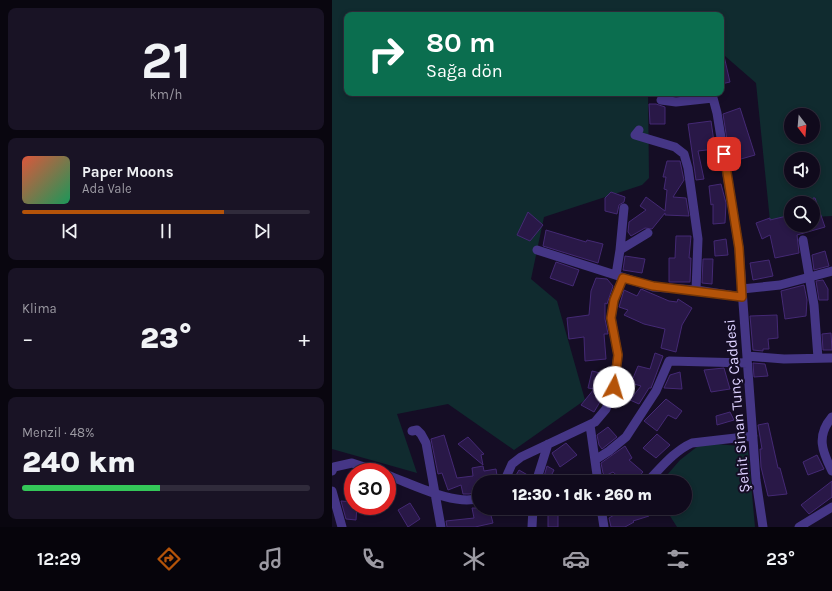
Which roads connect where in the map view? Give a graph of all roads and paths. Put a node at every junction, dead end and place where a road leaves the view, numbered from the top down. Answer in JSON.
{"nodes":[{"id":1,"x":661,"y":100,"type":"dead end"},
{"id":2,"x":638,"y":130,"type":"dead end"},
{"id":3,"x":624,"y":208,"type":"dead end"},
{"id":4,"x":648,"y":233,"type":"dead end"},
{"id":5,"x":803,"y":240,"type":"dead end"},
{"id":6,"x":537,"y":250,"type":"dead end"},
{"id":7,"x":620,"y":250,"type":"junction"},
{"id":8,"x":832,"y":271,"type":"edge"},
{"id":9,"x":619,"y":276,"type":"junction"},
{"id":10,"x":809,"y":277,"type":"junction"},
{"id":11,"x":696,"y":290,"type":"junction"},
{"id":12,"x":742,"y":293,"type":"junction"},
{"id":13,"x":818,"y":358,"type":"junction"},
{"id":14,"x":832,"y":358,"type":"edge"},
{"id":15,"x":747,"y":359,"type":"junction"},
{"id":16,"x":832,"y":417,"type":"edge"},
{"id":17,"x":590,"y":425,"type":"junction"},
{"id":18,"x":412,"y":431,"type":"dead end"},
{"id":19,"x":753,"y":436,"type":"junction"},
{"id":20,"x":548,"y":444,"type":"junction"},
{"id":21,"x":595,"y":460,"type":"junction"},
{"id":22,"x":344,"y":465,"type":"edge"},
{"id":23,"x":332,"y":471,"type":"edge"},
{"id":24,"x":832,"y":471,"type":"edge"},
{"id":25,"x":507,"y":475,"type":"edge"},
{"id":26,"x":537,"y":475,"type":"edge"},
{"id":27,"x":597,"y":475,"type":"edge"},
{"id":28,"x":654,"y":475,"type":"edge"},
{"id":29,"x":396,"y":478,"type":"edge"},
{"id":30,"x":332,"y":491,"type":"edge"},
{"id":31,"x":435,"y":493,"type":"junction"},
{"id":32,"x":472,"y":499,"type":"edge"},
{"id":33,"x":832,"y":506,"type":"edge"},
{"id":34,"x":533,"y":515,"type":"edge"},
{"id":35,"x":602,"y":515,"type":"edge"},
{"id":36,"x":342,"y":527,"type":"edge"},
{"id":37,"x":441,"y":527,"type":"edge"},
{"id":38,"x":532,"y":527,"type":"edge"},
{"id":39,"x":604,"y":527,"type":"edge"},
{"id":40,"x":763,"y":527,"type":"edge"},
{"id":41,"x":799,"y":527,"type":"edge"}],
"edges":[{"from":1,"to":12,"type":"street","name":"Şehit Sinan Tunç Caddesi"},
{"from":2,"to":11,"type":"street"},
{"from":3,"to":7,"type":"street"},
{"from":4,"to":7,"type":"street"},
{"from":5,"to":10,"type":"street"},
{"from":6,"to":9,"type":"street"},
{"from":7,"to":9,"type":"street"},
{"from":8,"to":10,"type":"street"},
{"from":9,"to":11,"type":"street"},
{"from":9,"to":17,"type":"street"},
{"from":10,"to":12,"type":"street"},
{"from":10,"to":13,"type":"street"},
{"from":11,"to":12,"type":"street"},
{"from":12,"to":15,"type":"street","name":"Şehit Sinan Tunç Caddesi"},
{"from":13,"to":14,"type":"street"},
{"from":13,"to":15,"type":"street"},
{"from":15,"to":19,"type":"street","name":"Şehit Sinan Tunç Caddesi"},
{"from":15,"to":21,"type":"street"},
{"from":16,"to":24,"type":"street"},
{"from":17,"to":20,"type":"street"},
{"from":17,"to":21,"type":"street"},
{"from":18,"to":31,"type":"street"},
{"from":19,"to":28,"type":"street"},
{"from":19,"to":40,"type":"street","name":"Şehit Sinan Tunç Caddesi"},
{"from":20,"to":25,"type":"street"},
{"from":20,"to":26,"type":"street"},
{"from":21,"to":27,"type":"street"},
{"from":22,"to":23,"type":"street"},
{"from":29,"to":31,"type":"street"},
{"from":30,"to":36,"type":"street"},
{"from":31,"to":32,"type":"street"},
{"from":31,"to":37,"type":"street"},
{"from":33,"to":41,"type":"street"},
{"from":34,"to":38,"type":"street"},
{"from":35,"to":39,"type":"street"}]}
